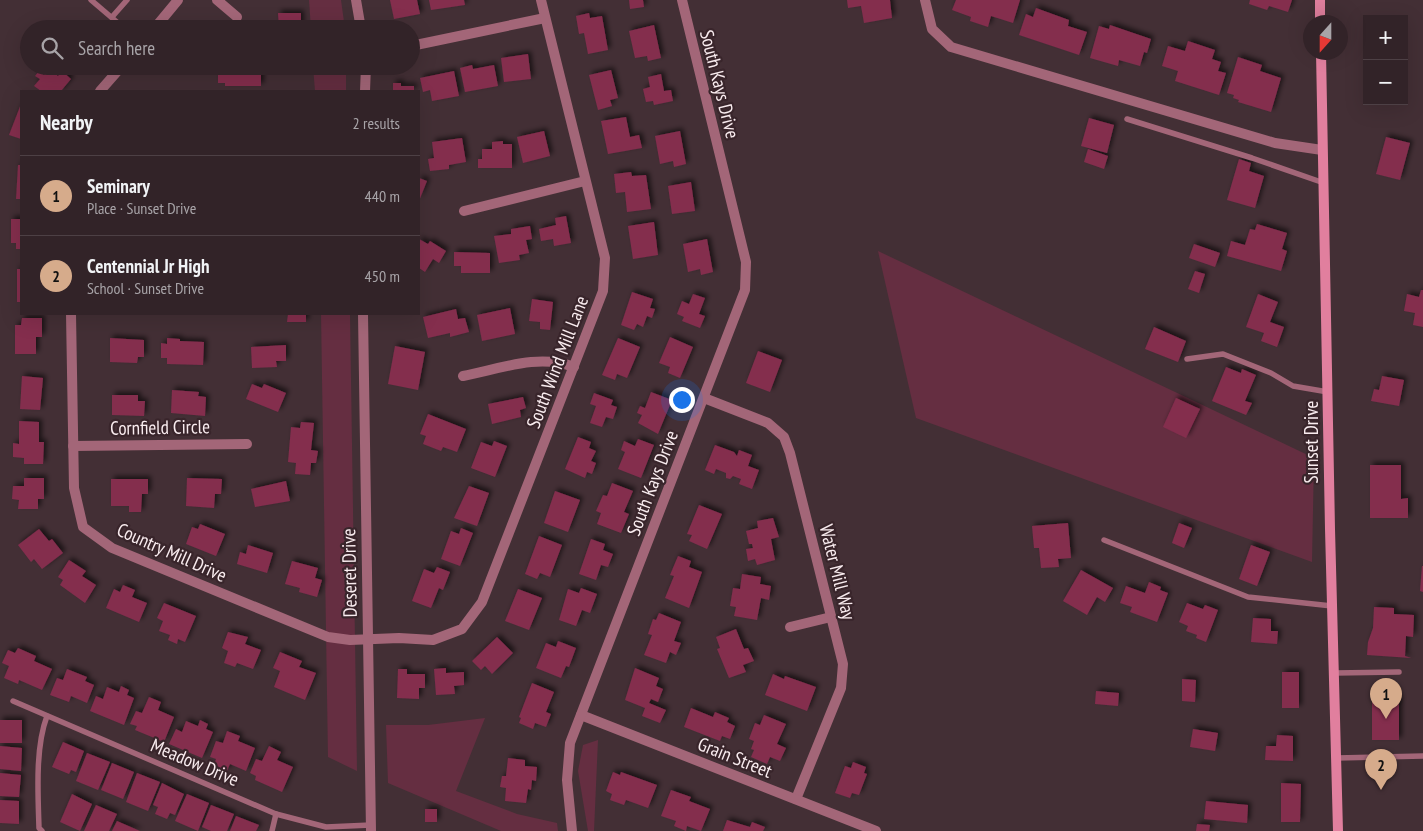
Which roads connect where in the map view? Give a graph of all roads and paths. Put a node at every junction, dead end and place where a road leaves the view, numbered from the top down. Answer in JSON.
{"nodes":[{"id":1,"x":91,"y":0,"type":"edge"},
{"id":2,"x":127,"y":0,"type":"edge"},
{"id":3,"x":178,"y":0,"type":"edge"},
{"id":4,"x":216,"y":0,"type":"edge"},
{"id":5,"x":356,"y":0,"type":"edge"},
{"id":6,"x":541,"y":0,"type":"edge"},
{"id":7,"x":682,"y":0,"type":"edge"},
{"id":8,"x":925,"y":0,"type":"edge"},
{"id":9,"x":1320,"y":0,"type":"edge"},
{"id":10,"x":1320,"y":15,"type":"edge"},
{"id":11,"x":112,"y":17,"type":"junction"},
{"id":12,"x":236,"y":17,"type":"dead end"},
{"id":13,"x":545,"y":18,"type":"junction"},
{"id":14,"x":115,"y":20,"type":"edge"},
{"id":15,"x":161,"y":20,"type":"edge"},
{"id":16,"x":359,"y":20,"type":"edge"},
{"id":17,"x":420,"y":44,"type":"edge"},
{"id":18,"x":1321,"y":60,"type":"edge"},
{"id":19,"x":114,"y":75,"type":"edge"},
{"id":20,"x":366,"y":75,"type":"edge"},
{"id":21,"x":101,"y":90,"type":"edge"},
{"id":22,"x":365,"y":90,"type":"edge"},
{"id":23,"x":1127,"y":119,"type":"dead end"},
{"id":24,"x":1322,"y":150,"type":"junction"},
{"id":25,"x":585,"y":181,"type":"junction"},
{"id":26,"x":1324,"y":183,"type":"junction"},
{"id":27,"x":464,"y":210,"type":"dead end"},
{"id":28,"x":71,"y":315,"type":"edge"},
{"id":29,"x":363,"y":315,"type":"edge"},
{"id":30,"x":1187,"y":359,"type":"dead end"},
{"id":31,"x":574,"y":367,"type":"junction"},
{"id":32,"x":463,"y":376,"type":"dead end"},
{"id":33,"x":1328,"y":392,"type":"junction"},
{"id":34,"x":704,"y":398,"type":"junction"},
{"id":35,"x":247,"y":444,"type":"dead end"},
{"id":36,"x":74,"y":446,"type":"junction"},
{"id":37,"x":1104,"y":540,"type":"dead end"},
{"id":38,"x":1332,"y":606,"type":"junction"},
{"id":39,"x":831,"y":617,"type":"junction"},
{"id":40,"x":790,"y":627,"type":"dead end"},
{"id":41,"x":367,"y":639,"type":"junction"},
{"id":42,"x":1399,"y":672,"type":"dead end"},
{"id":43,"x":1335,"y":673,"type":"junction"},
{"id":44,"x":13,"y":701,"type":"dead end"},
{"id":45,"x":581,"y":715,"type":"junction"},
{"id":46,"x":47,"y":716,"type":"junction"},
{"id":47,"x":1423,"y":756,"type":"edge"},
{"id":48,"x":1337,"y":758,"type":"junction"},
{"id":49,"x":796,"y":800,"type":"junction"},
{"id":50,"x":276,"y":814,"type":"junction"},
{"id":51,"x":371,"y":828,"type":"edge"},
{"id":52,"x":42,"y":831,"type":"edge"},
{"id":53,"x":272,"y":831,"type":"edge"},
{"id":54,"x":572,"y":831,"type":"edge"},
{"id":55,"x":876,"y":831,"type":"edge"},
{"id":56,"x":1338,"y":831,"type":"edge"}],
"edges":[{"from":1,"to":11,"type":"lane"},
{"from":2,"to":11,"type":"lane"},
{"from":3,"to":15,"type":"street"},
{"from":4,"to":12,"type":"street"},
{"from":5,"to":16,"type":"street"},
{"from":6,"to":13,"type":"street","name":"South Wind Mill Lane"},
{"from":7,"to":34,"type":"street","name":"South Kays Drive"},
{"from":8,"to":24,"type":"street"},
{"from":9,"to":10,"type":"main road"},
{"from":11,"to":14,"type":"lane"},
{"from":13,"to":17,"type":"street"},
{"from":13,"to":25,"type":"street","name":"South Wind Mill Lane"},
{"from":18,"to":24,"type":"main road","name":"Sunset Drive"},
{"from":19,"to":21,"type":"street"},
{"from":20,"to":22,"type":"street"},
{"from":23,"to":26,"type":"lane"},
{"from":24,"to":26,"type":"main road","name":"Sunset Drive"},
{"from":25,"to":27,"type":"street"},
{"from":25,"to":31,"type":"street","name":"South Wind Mill Lane"},
{"from":26,"to":33,"type":"main road","name":"Sunset Drive"},
{"from":28,"to":36,"type":"street","name":"Country Mill Drive"},
{"from":29,"to":41,"type":"street","name":"Deseret Drive"},
{"from":30,"to":33,"type":"lane"},
{"from":31,"to":32,"type":"street"},
{"from":31,"to":41,"type":"street","name":"South Wind Mill Lane"},
{"from":33,"to":38,"type":"main road","name":"Sunset Drive"},
{"from":34,"to":39,"type":"street","name":"Water Mill Way"},
{"from":34,"to":45,"type":"street","name":"South Kays Drive"},
{"from":35,"to":36,"type":"street","name":"Cornfield Circle"},
{"from":36,"to":41,"type":"street","name":"Country Mill Drive"},
{"from":37,"to":38,"type":"lane"},
{"from":38,"to":43,"type":"main road","name":"Sunset Drive"},
{"from":39,"to":40,"type":"street"},
{"from":39,"to":49,"type":"street","name":"Water Mill Way"},
{"from":41,"to":51,"type":"street","name":"Deseret Drive"},
{"from":42,"to":43,"type":"lane"},
{"from":43,"to":48,"type":"main road","name":"Sunset Drive"},
{"from":44,"to":46,"type":"lane","name":"Meadow Drive"},
{"from":45,"to":49,"type":"street","name":"Grain Street"},
{"from":45,"to":54,"type":"street","name":"South Kays Drive"},
{"from":46,"to":50,"type":"lane","name":"Meadow Drive"},
{"from":46,"to":52,"type":"lane"},
{"from":47,"to":48,"type":"lane"},
{"from":48,"to":56,"type":"main road","name":"Sunset Drive"},
{"from":49,"to":55,"type":"street","name":"Grain Street"},
{"from":50,"to":51,"type":"lane","name":"Meadow Drive"},
{"from":50,"to":53,"type":"lane"}]}
